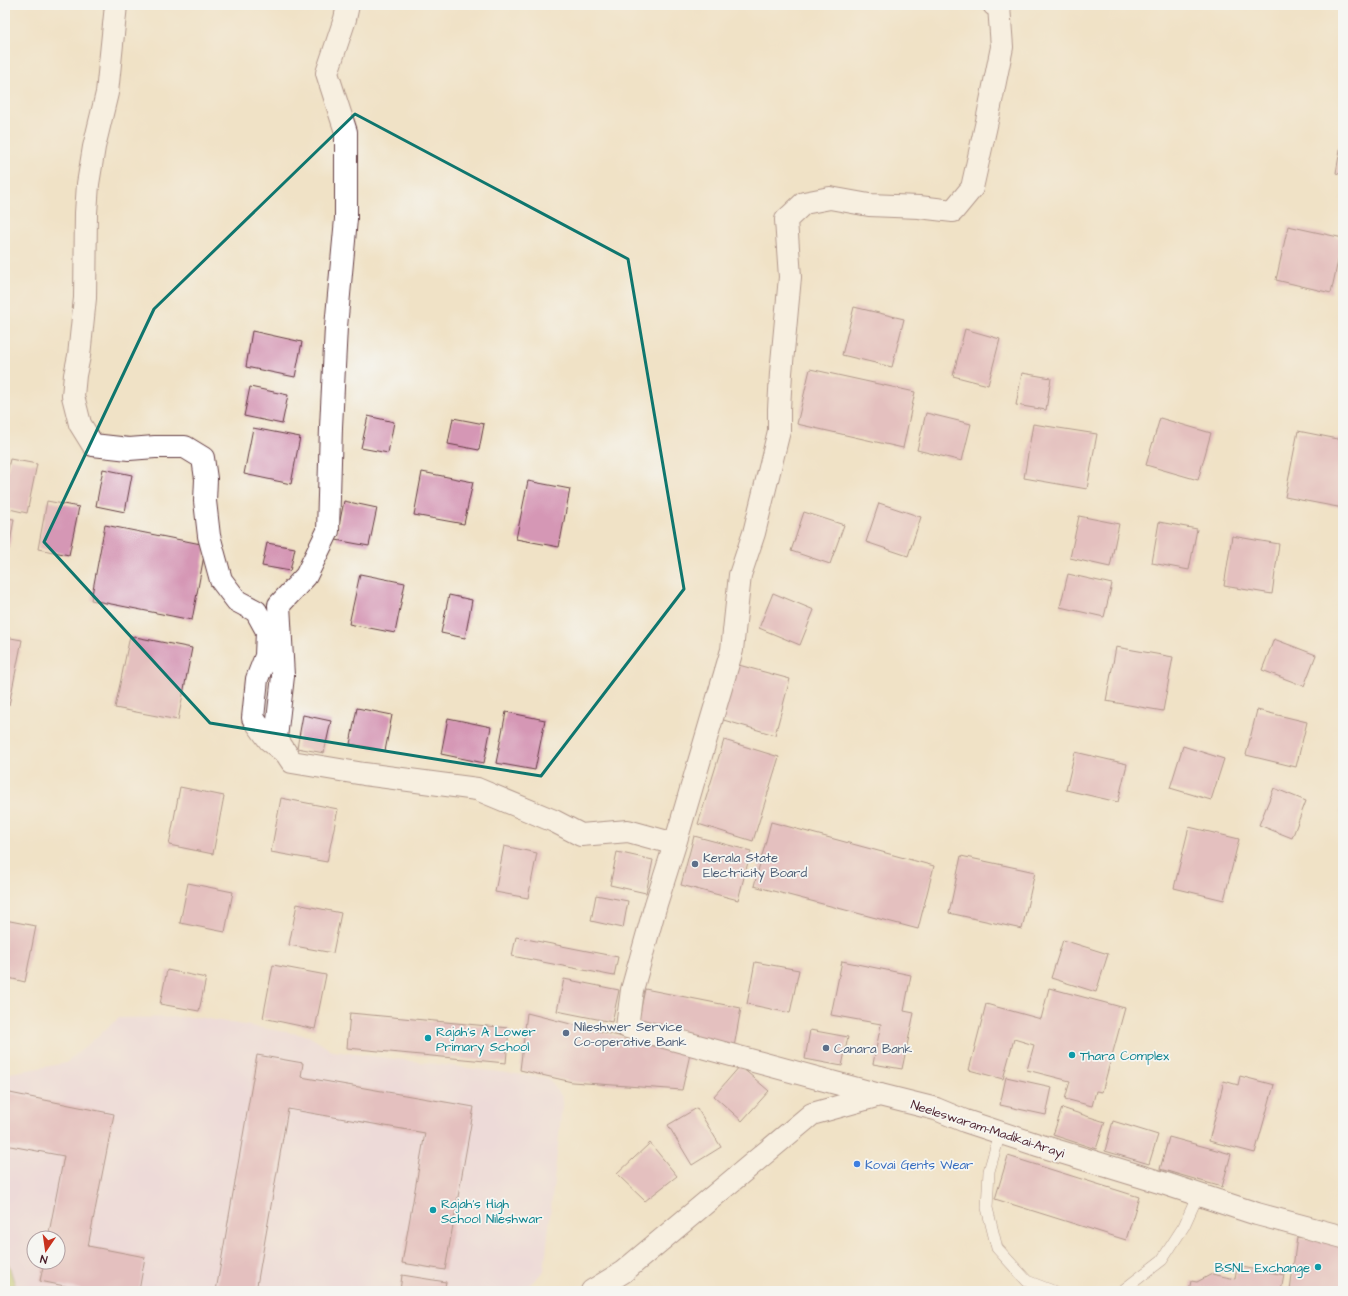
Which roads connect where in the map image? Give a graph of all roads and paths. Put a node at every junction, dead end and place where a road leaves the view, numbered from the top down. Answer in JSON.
{"nodes":[{"id":1,"x":116,"y":5,"type":"edge"},
{"id":2,"x":348,"y":5,"type":"edge"},
{"id":3,"x":994,"y":5,"type":"edge"},
{"id":4,"x":287,"y":755,"type":"junction"},
{"id":5,"x":675,"y":844,"type":"junction"},
{"id":6,"x":880,"y":1095,"type":"junction"},
{"id":7,"x":1000,"y":1133,"type":"junction"},
{"id":8,"x":1198,"y":1195,"type":"junction"},
{"id":9,"x":1343,"y":1237,"type":"edge"},
{"id":10,"x":592,"y":1291,"type":"edge"},
{"id":11,"x":1053,"y":1291,"type":"edge"},
{"id":12,"x":1122,"y":1291,"type":"edge"}],
"edges":[{"from":1,"to":4,"type":"street"},
{"from":2,"to":4,"type":"street"},
{"from":3,"to":5,"type":"street"},
{"from":4,"to":5,"type":"street"},
{"from":5,"to":6,"type":"street"},
{"from":6,"to":7,"type":"street","name":"Neeleswaram-Madikai-Arayi"},
{"from":6,"to":10,"type":"street","name":"Neeleswaram-Madikai-Arayi"},
{"from":7,"to":8,"type":"street","name":"Neeleswaram-Madikai-Arayi"},
{"from":7,"to":11,"type":"lane"},
{"from":8,"to":9,"type":"street","name":"Neeleswaram-Madikai-Arayi"},
{"from":8,"to":12,"type":"lane"}]}
